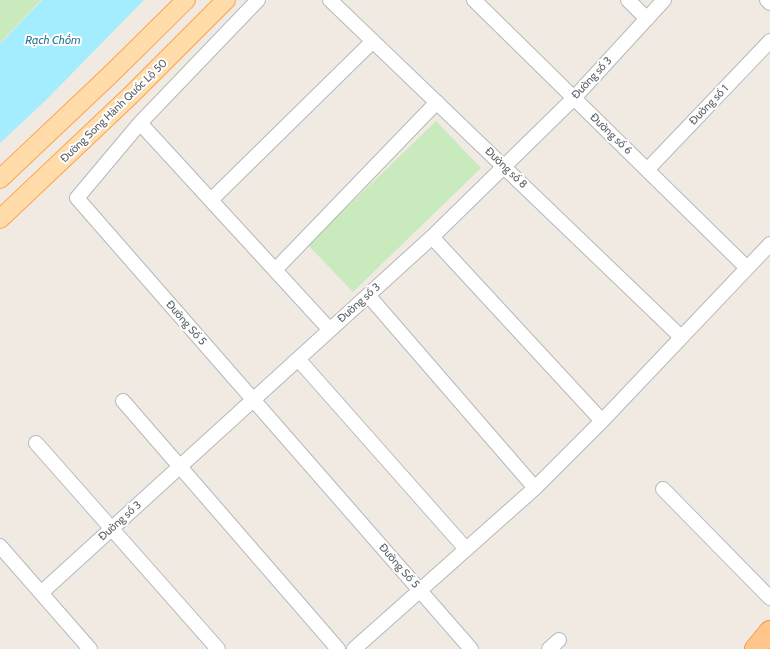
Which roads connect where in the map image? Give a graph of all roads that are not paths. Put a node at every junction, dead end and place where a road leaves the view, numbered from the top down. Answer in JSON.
{"nodes":[{"id":1,"x":186,"y":0,"type":"edge"},
{"id":2,"x":226,"y":0,"type":"edge"},
{"id":3,"x":258,"y":0,"type":"edge"},
{"id":4,"x":330,"y":0,"type":"edge"},
{"id":5,"x":474,"y":0,"type":"edge"},
{"id":6,"x":628,"y":0,"type":"edge"},
{"id":7,"x":664,"y":0,"type":"edge"},
{"id":8,"x":767,"y":0,"type":"edge"},
{"id":9,"x":770,"y":3,"type":"edge"},
{"id":10,"x":647,"y":19,"type":"junction"},
{"id":11,"x":373,"y":41,"type":"junction"},
{"id":12,"x":770,"y":41,"type":"edge"},
{"id":13,"x":574,"y":98,"type":"junction"},
{"id":14,"x":437,"y":102,"type":"junction"},
{"id":15,"x":140,"y":123,"type":"junction"},
{"id":16,"x":504,"y":166,"type":"junction"},
{"id":17,"x":648,"y":170,"type":"junction"},
{"id":18,"x":0,"y":179,"type":"edge"},
{"id":19,"x":211,"y":200,"type":"junction"},
{"id":20,"x":0,"y":219,"type":"edge"},
{"id":21,"x":432,"y":238,"type":"junction"},
{"id":22,"x":770,"y":244,"type":"edge"},
{"id":23,"x":747,"y":268,"type":"junction"},
{"id":24,"x":275,"y":270,"type":"junction"},
{"id":25,"x":368,"y":295,"type":"junction"},
{"id":26,"x":330,"y":330,"type":"junction"},
{"id":27,"x":682,"y":337,"type":"junction"},
{"id":28,"x":298,"y":360,"type":"junction"},
{"id":29,"x":124,"y":400,"type":"dead end"},
{"id":30,"x":253,"y":400,"type":"junction"},
{"id":31,"x":602,"y":421,"type":"junction"},
{"id":32,"x":36,"y":443,"type":"dead end"},
{"id":33,"x":180,"y":466,"type":"junction"},
{"id":34,"x":535,"y":488,"type":"junction"},
{"id":35,"x":662,"y":489,"type":"dead end"},
{"id":36,"x":112,"y":529,"type":"junction"},
{"id":37,"x":0,"y":546,"type":"edge"},
{"id":38,"x":466,"y":549,"type":"junction"},
{"id":39,"x":420,"y":590,"type":"junction"},
{"id":40,"x":41,"y":593,"type":"junction"},
{"id":41,"x":770,"y":598,"type":"edge"},
{"id":42,"x":770,"y":631,"type":"edge"},
{"id":43,"x":90,"y":649,"type":"edge"},
{"id":44,"x":218,"y":649,"type":"edge"},
{"id":45,"x":338,"y":649,"type":"edge"},
{"id":46,"x":354,"y":649,"type":"edge"},
{"id":47,"x":471,"y":649,"type":"edge"},
{"id":48,"x":755,"y":649,"type":"edge"}],
"edges":[{"from":1,"to":18,"type":"main road"},
{"from":2,"to":20,"type":"main road","name":"Đường Song Hành Quốc Lộ 50"},
{"from":3,"to":15,"type":"street","name":"Đường Số 5"},
{"from":4,"to":11,"type":"street","name":"Đường số 8"},
{"from":5,"to":13,"type":"street","name":"Đường số 6"},
{"from":6,"to":10,"type":"street"},
{"from":7,"to":10,"type":"street","name":"Đường số 3"},
{"from":8,"to":9,"type":"street"},
{"from":10,"to":13,"type":"street","name":"Đường số 3"},
{"from":11,"to":14,"type":"street","name":"Đường số 8"},
{"from":11,"to":19,"type":"street"},
{"from":12,"to":17,"type":"street","name":"Đường số 1"},
{"from":13,"to":16,"type":"street","name":"Đường số 3"},
{"from":13,"to":17,"type":"street","name":"Đường số 6"},
{"from":14,"to":16,"type":"street","name":"Đường số 8"},
{"from":14,"to":24,"type":"street"},
{"from":15,"to":19,"type":"street"},
{"from":15,"to":30,"type":"street","name":"Đường Số 5"},
{"from":16,"to":21,"type":"street","name":"Đường số 3"},
{"from":16,"to":27,"type":"street","name":"Đường số 8"},
{"from":17,"to":23,"type":"street","name":"Đường số 6"},
{"from":19,"to":24,"type":"street"},
{"from":21,"to":25,"type":"street","name":"Đường số 3"},
{"from":21,"to":31,"type":"street"},
{"from":22,"to":23,"type":"street"},
{"from":23,"to":27,"type":"street"},
{"from":24,"to":26,"type":"street"},
{"from":25,"to":26,"type":"street","name":"Đường số 3"},
{"from":25,"to":34,"type":"street"},
{"from":26,"to":28,"type":"street","name":"Đường số 3"},
{"from":27,"to":31,"type":"street"},
{"from":28,"to":30,"type":"street","name":"Đường số 3"},
{"from":28,"to":38,"type":"street"},
{"from":29,"to":33,"type":"street"},
{"from":30,"to":33,"type":"street","name":"Đường số 3"},
{"from":30,"to":39,"type":"street","name":"Đường Số 5"},
{"from":31,"to":34,"type":"street"},
{"from":32,"to":36,"type":"street"},
{"from":33,"to":36,"type":"street","name":"Đường số 3"},
{"from":33,"to":45,"type":"street"},
{"from":34,"to":38,"type":"street"},
{"from":35,"to":41,"type":"street"},
{"from":36,"to":40,"type":"street","name":"Đường số 3"},
{"from":36,"to":44,"type":"street"},
{"from":37,"to":40,"type":"street"},
{"from":38,"to":39,"type":"street"},
{"from":39,"to":46,"type":"street"},
{"from":39,"to":47,"type":"street","name":"Đường Số 5"},
{"from":40,"to":43,"type":"street"},
{"from":42,"to":48,"type":"highway"}]}
